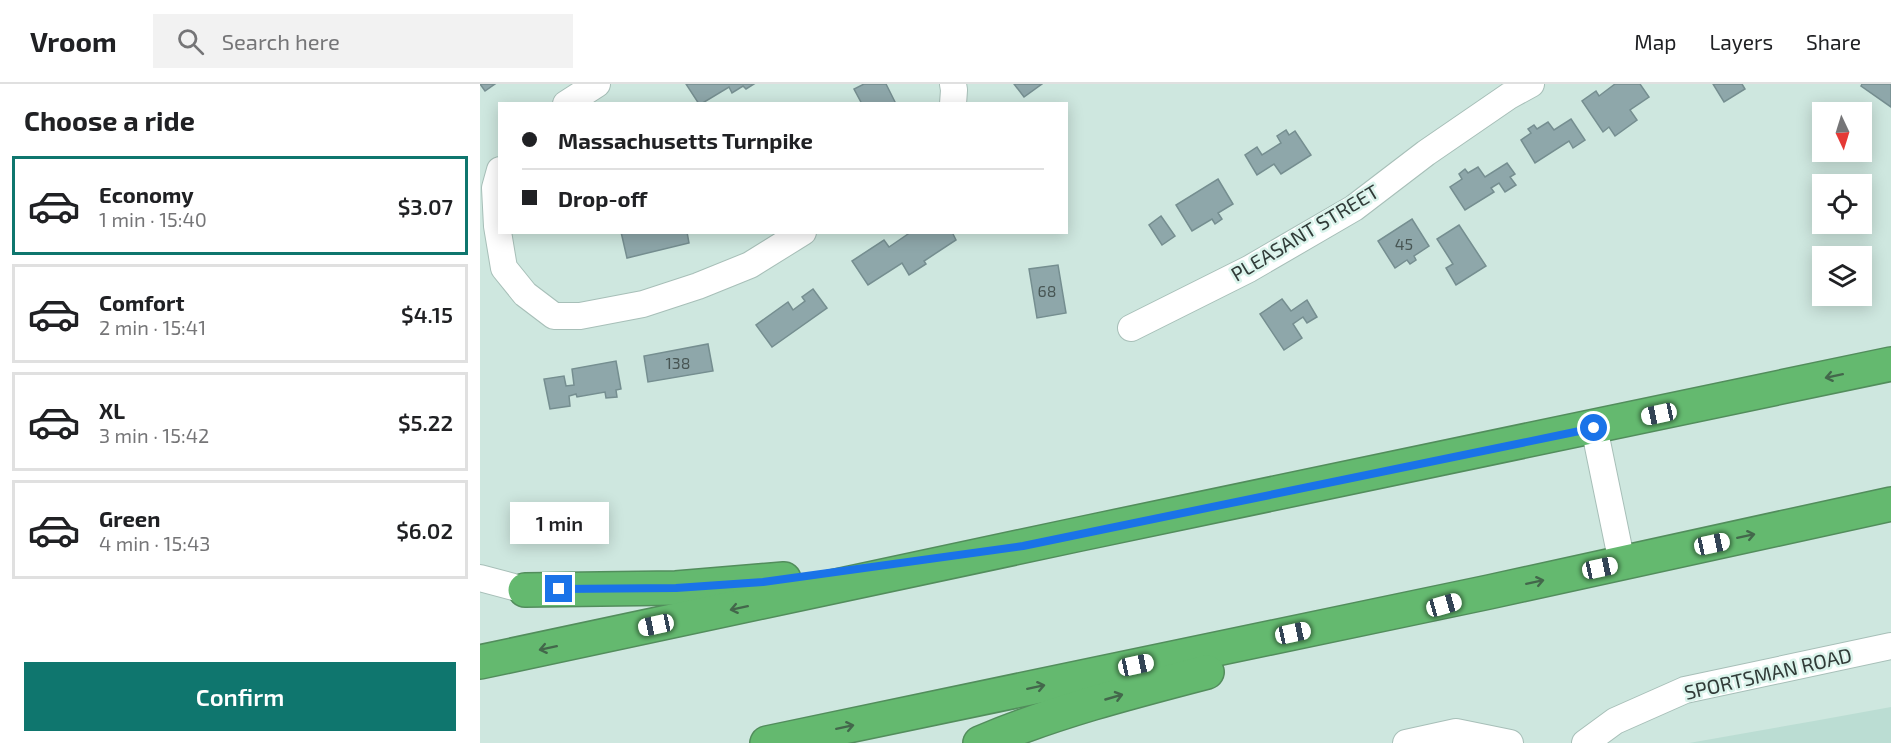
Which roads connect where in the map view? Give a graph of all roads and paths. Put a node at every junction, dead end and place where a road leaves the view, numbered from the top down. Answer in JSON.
{"nodes":[{"id":1,"x":597,"y":84,"type":"edge"},
{"id":2,"x":953,"y":84,"type":"edge"},
{"id":3,"x":1531,"y":84,"type":"edge"},
{"id":4,"x":569,"y":102,"type":"edge"},
{"id":5,"x":953,"y":102,"type":"edge"},
{"id":6,"x":498,"y":177,"type":"edge"},
{"id":7,"x":498,"y":232,"type":"edge"},
{"id":8,"x":498,"y":234,"type":"edge"},
{"id":9,"x":800,"y":234,"type":"edge"},
{"id":10,"x":1131,"y":328,"type":"dead end"},
{"id":11,"x":1891,"y":364,"type":"edge"},
{"id":12,"x":1594,"y":428,"type":"junction"},
{"id":13,"x":1891,"y":504,"type":"edge"},
{"id":14,"x":1023,"y":546,"type":"junction"},
{"id":15,"x":1622,"y":563,"type":"junction"},
{"id":16,"x":480,"y":578,"type":"edge"},
{"id":17,"x":525,"y":590,"type":"junction"},
{"id":18,"x":480,"y":592,"type":"edge"},
{"id":19,"x":1489,"y":592,"type":"junction"},
{"id":20,"x":1891,"y":646,"type":"edge"},
{"id":21,"x":480,"y":662,"type":"edge"},
{"id":22,"x":767,"y":743,"type":"edge"},
{"id":23,"x":980,"y":743,"type":"edge"},
{"id":24,"x":1406,"y":743,"type":"edge"},
{"id":25,"x":1510,"y":743,"type":"edge"},
{"id":26,"x":1585,"y":743,"type":"edge"}],
"edges":[{"from":1,"to":4,"type":"street"},
{"from":2,"to":5,"type":"street"},
{"from":3,"to":10,"type":"street","name":"PLEASANT STREET"},
{"from":6,"to":7,"type":"street"},
{"from":8,"to":9,"type":"street"},
{"from":11,"to":12,"type":"highway","one_way":true},
{"from":12,"to":14,"type":"highway"},
{"from":12,"to":15,"type":"street"},
{"from":15,"to":13,"type":"highway","one_way":true},
{"from":14,"to":17,"type":"highway"},
{"from":14,"to":21,"type":"highway","one_way":true},
{"from":19,"to":15,"type":"highway","one_way":true},
{"from":16,"to":17,"type":"street"},
{"from":17,"to":18,"type":"street"},
{"from":22,"to":19,"type":"highway","one_way":true},
{"from":23,"to":19,"type":"highway","one_way":true},
{"from":20,"to":26,"type":"street","name":"SPORTSMAN ROAD"},
{"from":24,"to":25,"type":"street"}]}
